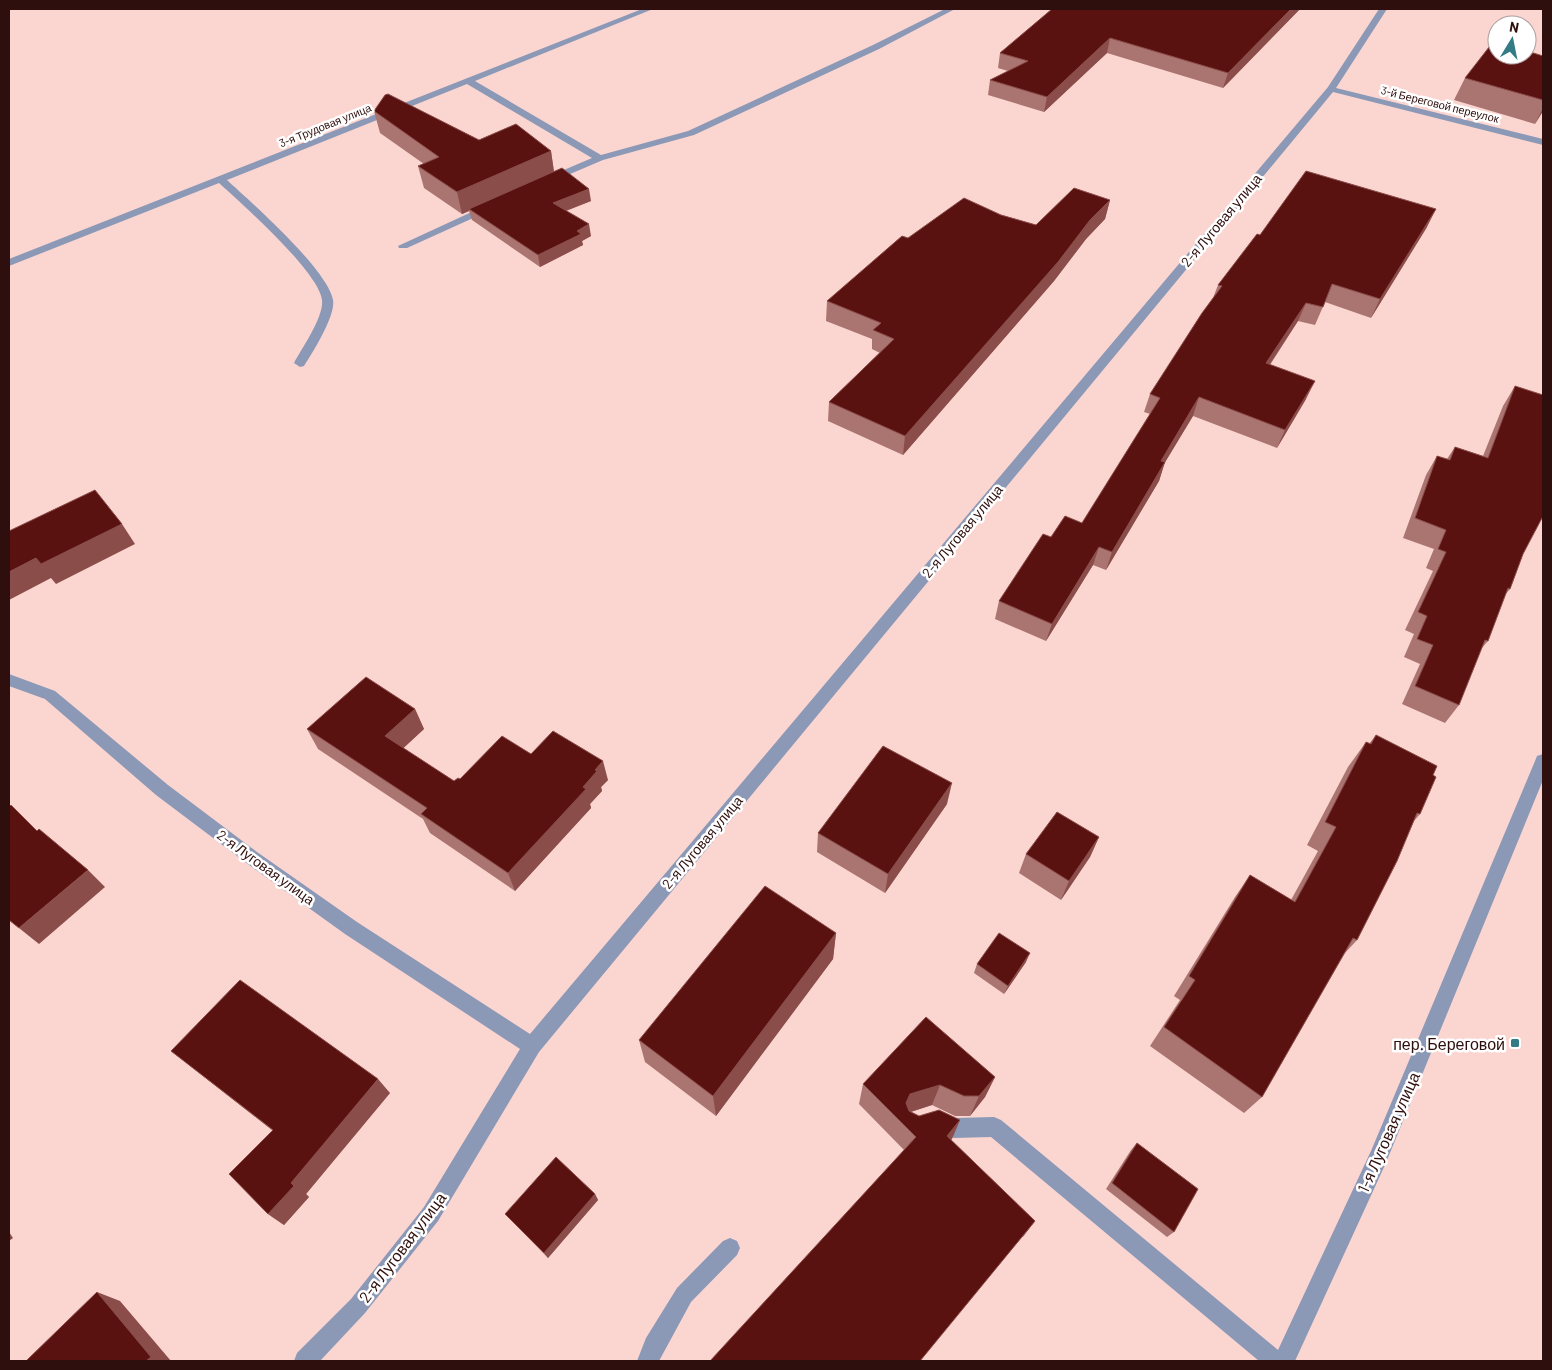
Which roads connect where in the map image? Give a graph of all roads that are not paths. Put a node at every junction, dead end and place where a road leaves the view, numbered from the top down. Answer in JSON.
{"nodes":[{"id":1,"x":649,"y":9,"type":"edge"},
{"id":2,"x":951,"y":9,"type":"edge"},
{"id":3,"x":1382,"y":9,"type":"edge"},
{"id":4,"x":468,"y":81,"type":"junction"},
{"id":5,"x":1330,"y":89,"type":"junction"},
{"id":6,"x":1543,"y":142,"type":"edge"},
{"id":7,"x":600,"y":158,"type":"junction"},
{"id":8,"x":220,"y":180,"type":"junction"},
{"id":9,"x":537,"y":186,"type":"edge"},
{"id":10,"x":501,"y":202,"type":"edge"},
{"id":11,"x":402,"y":246,"type":"dead end"},
{"id":12,"x":9,"y":263,"type":"edge"},
{"id":13,"x":300,"y":363,"type":"dead end"},
{"id":14,"x":9,"y":680,"type":"edge"},
{"id":15,"x":1543,"y":761,"type":"edge"},
{"id":16,"x":532,"y":1046,"type":"junction"},
{"id":17,"x":919,"y":1121,"type":"edge"},
{"id":18,"x":730,"y":1248,"type":"dead end"},
{"id":19,"x":305,"y":1361,"type":"edge"},
{"id":20,"x":648,"y":1361,"type":"edge"},
{"id":21,"x":1275,"y":1361,"type":"edge"},
{"id":22,"x":1284,"y":1361,"type":"edge"}],
"edges":[{"from":1,"to":4,"type":"street","name":"3-я Трудовая улица"},
{"from":2,"to":7,"type":"street"},
{"from":3,"to":5,"type":"street","name":"2-я Луговая улица"},
{"from":4,"to":7,"type":"street"},
{"from":4,"to":8,"type":"street","name":"3-я Трудовая улица"},
{"from":5,"to":6,"type":"street","name":"3-й Береговой переулок"},
{"from":5,"to":16,"type":"street","name":"2-я Луговая улица"},
{"from":7,"to":9,"type":"street"},
{"from":8,"to":12,"type":"street","name":"3-я Трудовая улица"},
{"from":8,"to":13,"type":"street"},
{"from":10,"to":11,"type":"street"},
{"from":14,"to":16,"type":"street","name":"2-я Луговая улица"},
{"from":15,"to":22,"type":"street","name":"1-я Луговая улица"},
{"from":16,"to":19,"type":"street","name":"2-я Луговая улица"},
{"from":17,"to":21,"type":"street"},
{"from":18,"to":20,"type":"street"}]}
